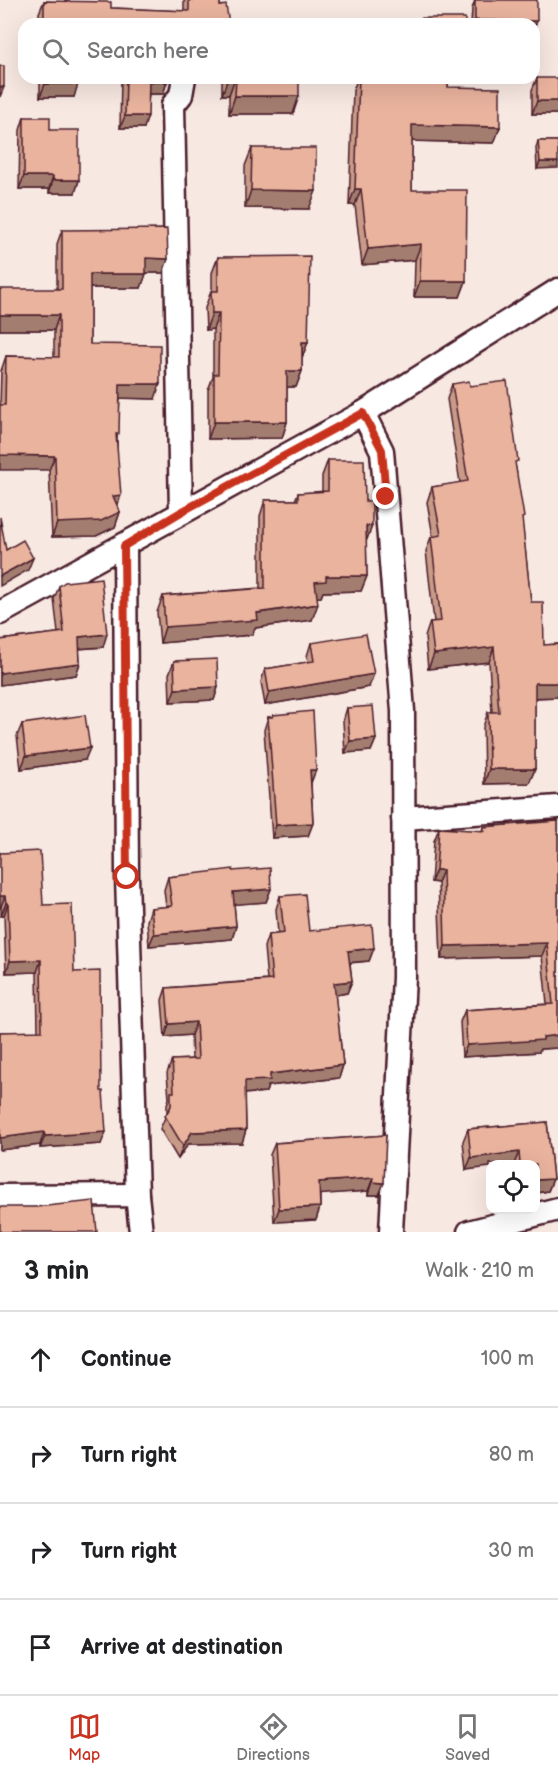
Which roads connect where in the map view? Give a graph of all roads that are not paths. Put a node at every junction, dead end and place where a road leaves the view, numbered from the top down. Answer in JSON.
{"nodes":[{"id":1,"x":183,"y":84,"type":"edge"},
{"id":2,"x":558,"y":290,"type":"edge"},
{"id":3,"x":363,"y":413,"type":"junction"},
{"id":4,"x":181,"y":512,"type":"junction"},
{"id":5,"x":124,"y":546,"type":"junction"},
{"id":6,"x":0,"y":613,"type":"edge"},
{"id":7,"x":558,"y":807,"type":"edge"},
{"id":8,"x":403,"y":818,"type":"junction"},
{"id":9,"x":137,"y":1195,"type":"junction"},
{"id":10,"x":0,"y":1196,"type":"edge"},
{"id":11,"x":558,"y":1209,"type":"edge"},
{"id":12,"x":141,"y":1232,"type":"edge"},
{"id":13,"x":391,"y":1232,"type":"edge"},
{"id":14,"x":469,"y":1232,"type":"edge"}],
"edges":[{"from":1,"to":4,"type":"street"},
{"from":2,"to":3,"type":"street"},
{"from":3,"to":4,"type":"street"},
{"from":3,"to":8,"type":"street"},
{"from":4,"to":5,"type":"street"},
{"from":5,"to":6,"type":"street"},
{"from":5,"to":9,"type":"street"},
{"from":7,"to":8,"type":"street"},
{"from":8,"to":13,"type":"street"},
{"from":9,"to":10,"type":"street"},
{"from":9,"to":12,"type":"street"},
{"from":11,"to":14,"type":"street"}]}
